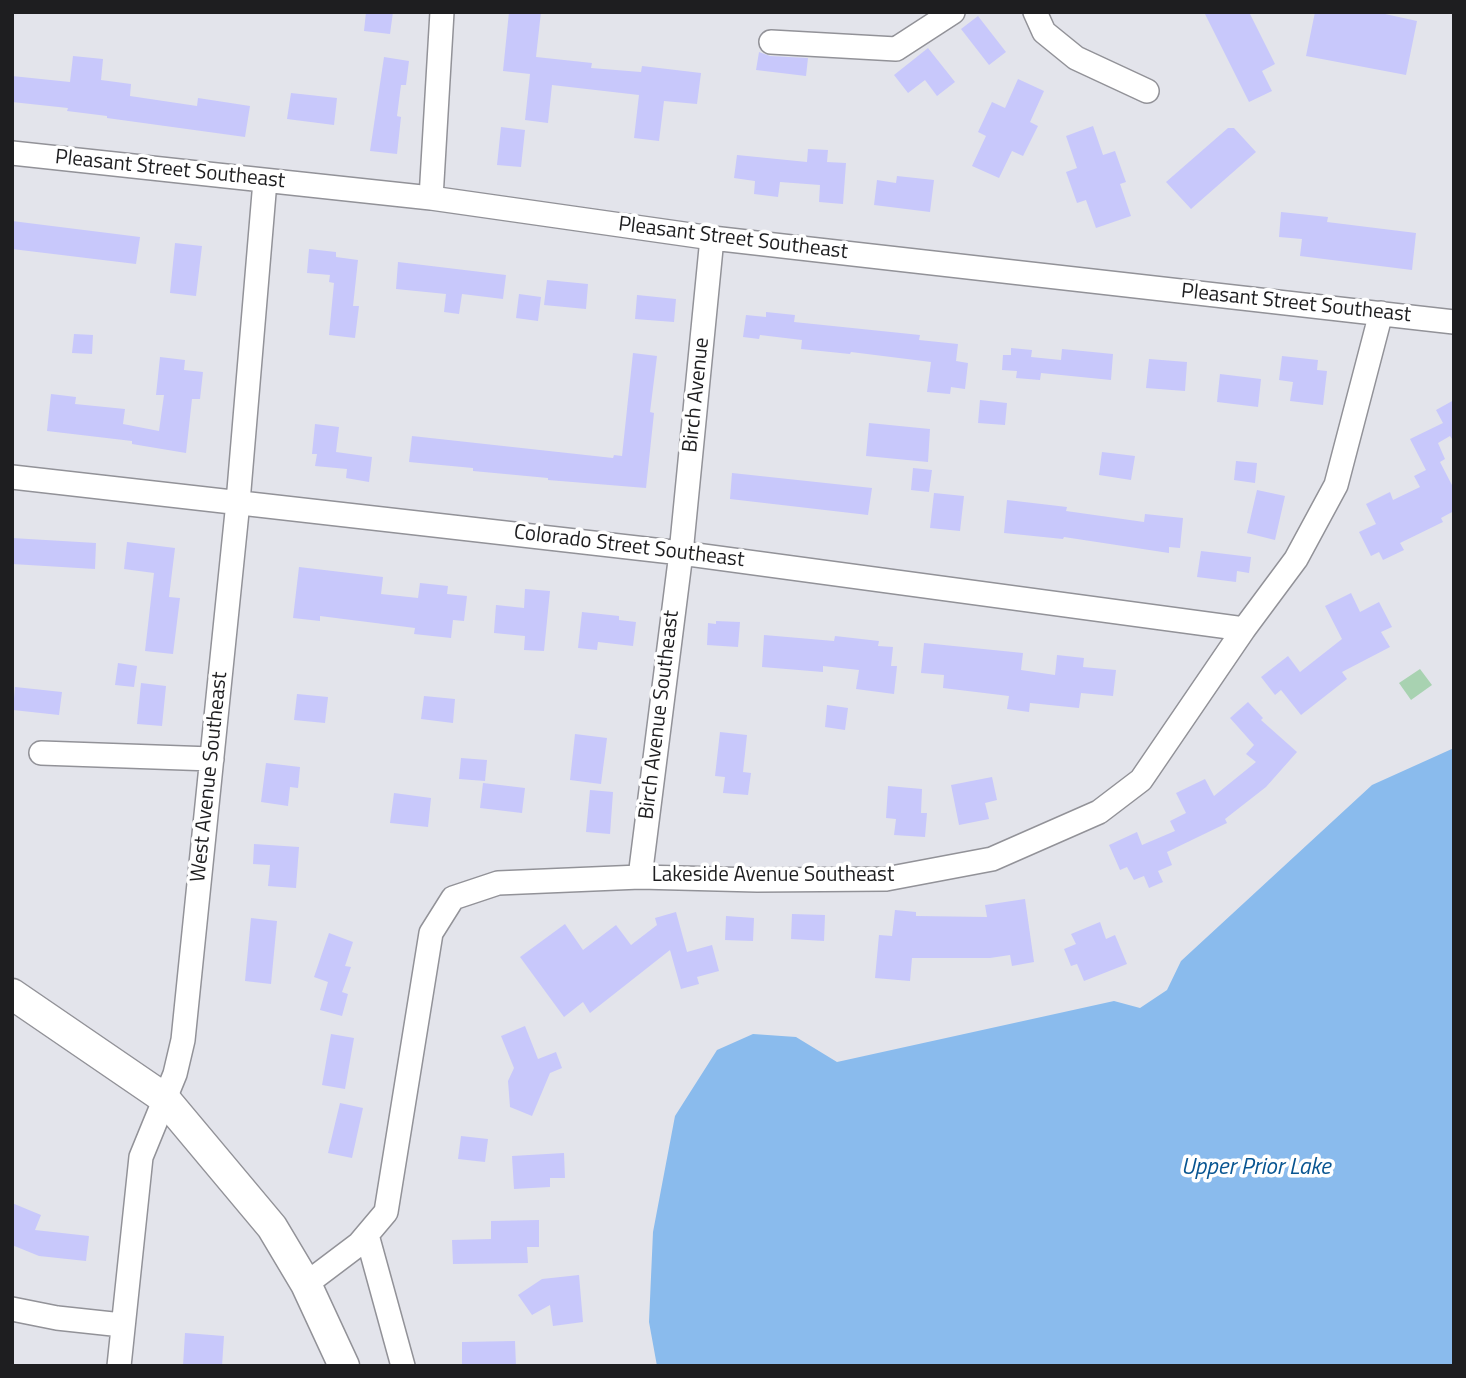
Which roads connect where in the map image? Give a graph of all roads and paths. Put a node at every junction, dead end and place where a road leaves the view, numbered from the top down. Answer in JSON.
{"nodes":[{"id":1,"x":442,"y":12,"type":"edge"},
{"id":2,"x":953,"y":12,"type":"edge"},
{"id":3,"x":1035,"y":12,"type":"edge"},
{"id":4,"x":771,"y":42,"type":"dead end"},
{"id":5,"x":1147,"y":91,"type":"dead end"},
{"id":6,"x":12,"y":153,"type":"edge"},
{"id":7,"x":265,"y":181,"type":"junction"},
{"id":8,"x":431,"y":198,"type":"junction"},
{"id":9,"x":712,"y":238,"type":"junction"},
{"id":10,"x":1381,"y":313,"type":"junction"},
{"id":11,"x":1454,"y":322,"type":"edge"},
{"id":12,"x":12,"y":477,"type":"edge"},
{"id":13,"x":238,"y":502,"type":"junction"},
{"id":14,"x":681,"y":553,"type":"junction"},
{"id":15,"x":1244,"y":629,"type":"junction"},
{"id":16,"x":41,"y":753,"type":"dead end"},
{"id":17,"x":212,"y":759,"type":"junction"},
{"id":18,"x":640,"y":877,"type":"junction"},
{"id":19,"x":12,"y":994,"type":"edge"},
{"id":20,"x":164,"y":1098,"type":"junction"},
{"id":21,"x":367,"y":1235,"type":"junction"},
{"id":22,"x":306,"y":1284,"type":"junction"},
{"id":23,"x":12,"y":1309,"type":"edge"},
{"id":24,"x":122,"y":1325,"type":"junction"},
{"id":25,"x":119,"y":1366,"type":"edge"},
{"id":26,"x":344,"y":1366,"type":"edge"},
{"id":27,"x":402,"y":1366,"type":"edge"}],
"edges":[{"from":1,"to":8,"type":"street"},
{"from":2,"to":4,"type":"street"},
{"from":3,"to":5,"type":"street"},
{"from":6,"to":7,"type":"street","name":"Pleasant Street Southeast"},
{"from":7,"to":8,"type":"street","name":"Pleasant Street Southeast"},
{"from":7,"to":13,"type":"street","name":"West Avenue Southeast"},
{"from":8,"to":9,"type":"street","name":"Pleasant Street Southeast"},
{"from":9,"to":10,"type":"street","name":"Pleasant Street Southeast"},
{"from":9,"to":14,"type":"street","name":"Birch Avenue"},
{"from":10,"to":11,"type":"street","name":"Pleasant Street Southeast"},
{"from":10,"to":15,"type":"street","name":"Lakeside Avenue Southeast"},
{"from":12,"to":13,"type":"street","name":"Colorado Street Southeast"},
{"from":13,"to":14,"type":"street","name":"Colorado Street Southeast"},
{"from":13,"to":17,"type":"street","name":"West Avenue Southeast"},
{"from":14,"to":15,"type":"street","name":"Colorado Street Southeast"},
{"from":14,"to":18,"type":"street","name":"Birch Avenue Southeast"},
{"from":15,"to":18,"type":"street","name":"Lakeside Avenue Southeast"},
{"from":16,"to":17,"type":"street"},
{"from":17,"to":20,"type":"street","name":"West Avenue Southeast"},
{"from":18,"to":21,"type":"street","name":"Lakeside Avenue Southeast"},
{"from":19,"to":20,"type":"main road"},
{"from":20,"to":22,"type":"main road"},
{"from":20,"to":24,"type":"street","name":"West Avenue Southeast"},
{"from":21,"to":22,"type":"street","name":"Lakeside Avenue Southeast"},
{"from":21,"to":27,"type":"street"},
{"from":22,"to":26,"type":"main road"},
{"from":23,"to":24,"type":"street"},
{"from":24,"to":25,"type":"street","name":"West Avenue Southeast"}]}
